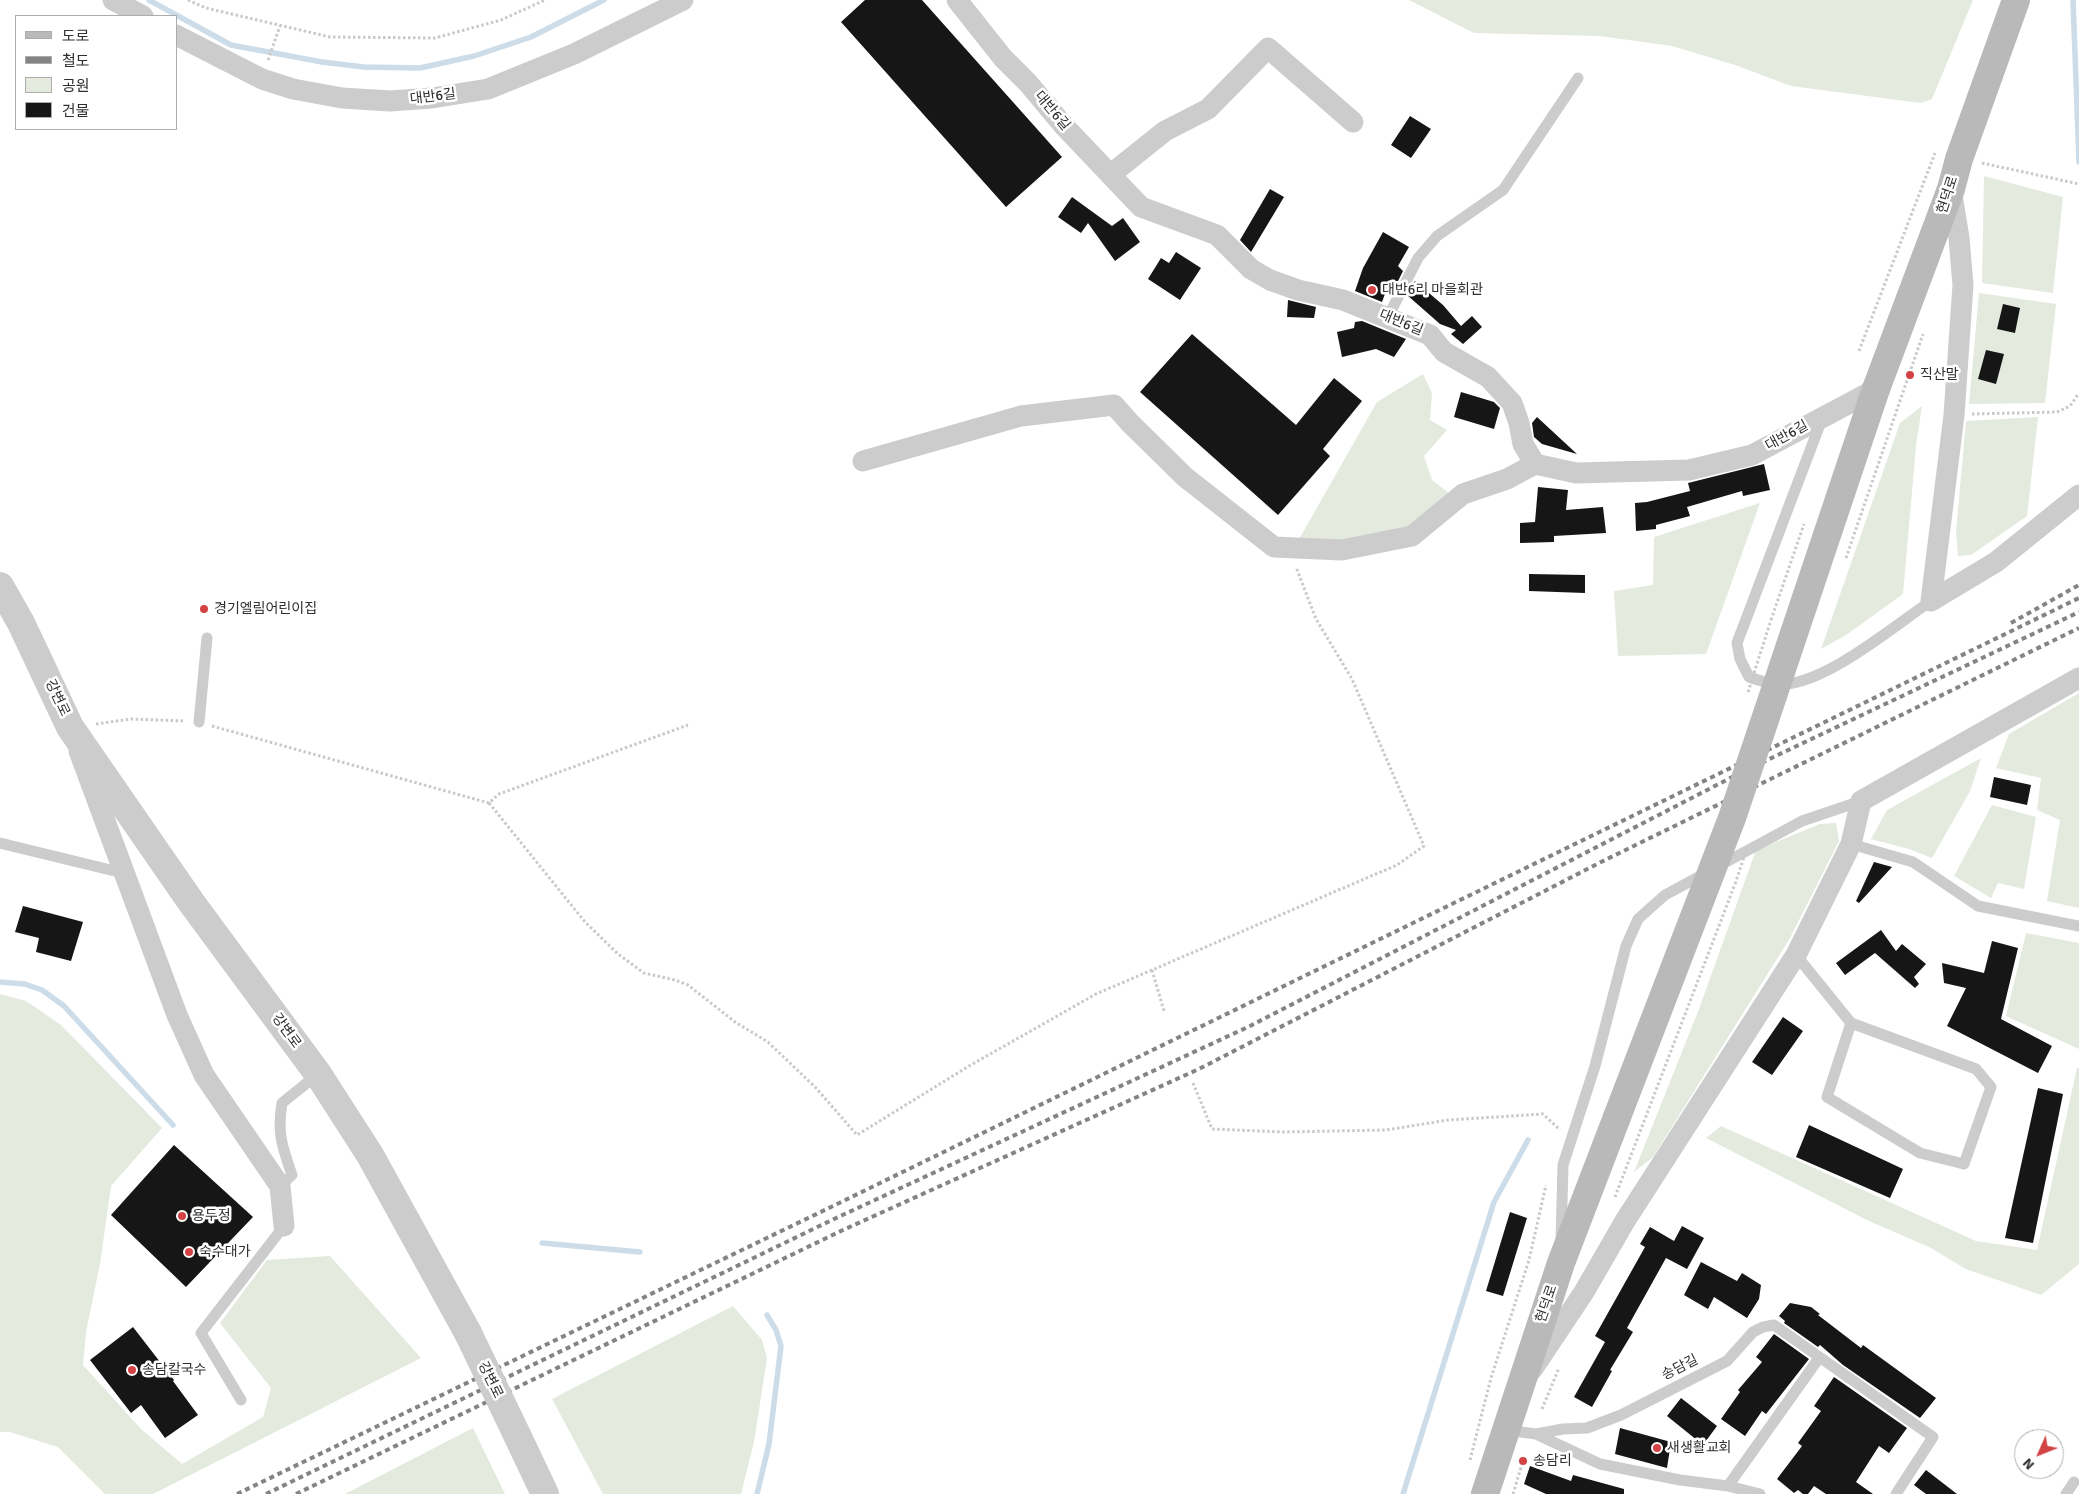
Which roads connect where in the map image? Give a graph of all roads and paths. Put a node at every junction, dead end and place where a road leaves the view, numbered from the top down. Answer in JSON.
{"nodes":[{"id":1,"x":113,"y":0,"type":"edge"},
{"id":2,"x":188,"y":0,"type":"edge"},
{"id":3,"x":545,"y":0,"type":"edge"},
{"id":4,"x":683,"y":0,"type":"edge"},
{"id":5,"x":957,"y":0,"type":"edge"},
{"id":6,"x":2016,"y":0,"type":"edge"},
{"id":7,"x":141,"y":15,"type":"edge"},
{"id":8,"x":280,"y":26,"type":"junction"},
{"id":9,"x":178,"y":35,"type":"edge"},
{"id":10,"x":1578,"y":78,"type":"dead end"},
{"id":11,"x":262,"y":79,"type":"junction"},
{"id":12,"x":1353,"y":122,"type":"dead end"},
{"id":13,"x":1948,"y":154,"type":"junction"},
{"id":14,"x":1110,"y":175,"type":"junction"},
{"id":15,"x":2079,"y":184,"type":"edge"},
{"id":16,"x":1952,"y":189,"type":"junction"},
{"id":17,"x":1388,"y":317,"type":"junction"},
{"id":18,"x":1924,"y":333,"type":"dead end"},
{"id":19,"x":1859,"y":351,"type":"dead end"},
{"id":20,"x":1876,"y":389,"type":"junction"},
{"id":21,"x":2079,"y":393,"type":"edge"},
{"id":22,"x":1954,"y":415,"type":"junction"},
{"id":23,"x":1823,"y":416,"type":"junction"},
{"id":24,"x":863,"y":461,"type":"dead end"},
{"id":25,"x":1535,"y":464,"type":"junction"},
{"id":26,"x":2079,"y":495,"type":"edge"},
{"id":27,"x":1274,"y":547,"type":"junction"},
{"id":28,"x":1843,"y":566,"type":"dead end"},
{"id":29,"x":0,"y":586,"type":"edge"},
{"id":30,"x":1931,"y":601,"type":"junction"},
{"id":31,"x":207,"y":638,"type":"dead end"},
{"id":32,"x":2079,"y":678,"type":"edge"},
{"id":33,"x":199,"y":722,"type":"junction"},
{"id":34,"x":688,"y":725,"type":"dead end"},
{"id":35,"x":70,"y":727,"type":"junction"},
{"id":36,"x":1861,"y":801,"type":"junction"},
{"id":37,"x":489,"y":802,"type":"junction"},
{"id":38,"x":0,"y":843,"type":"edge"},
{"id":39,"x":1851,"y":844,"type":"junction"},
{"id":40,"x":123,"y":873,"type":"junction"},
{"id":41,"x":1735,"y":884,"type":"dead end"},
{"id":42,"x":2079,"y":926,"type":"edge"},
{"id":43,"x":1796,"y":955,"type":"junction"},
{"id":44,"x":1152,"y":970,"type":"junction"},
{"id":45,"x":1164,"y":1011,"type":"dead end"},
{"id":46,"x":1851,"y":1023,"type":"junction"},
{"id":47,"x":318,"y":1074,"type":"junction"},
{"id":48,"x":1193,"y":1083,"type":"dead end"},
{"id":49,"x":1572,"y":1141,"type":"junction"},
{"id":50,"x":1546,"y":1183,"type":"dead end"},
{"id":51,"x":280,"y":1186,"type":"junction"},
{"id":52,"x":1612,"y":1206,"type":"dead end"},
{"id":53,"x":284,"y":1226,"type":"joint"},
{"id":54,"x":1561,"y":1263,"type":"junction"},
{"id":55,"x":1818,"y":1358,"type":"junction"},
{"id":56,"x":1518,"y":1390,"type":"junction"},
{"id":57,"x":240,"y":1400,"type":"dead end"},
{"id":58,"x":1506,"y":1430,"type":"junction"},
{"id":59,"x":1536,"y":1434,"type":"junction"},
{"id":60,"x":1524,"y":1461,"type":"dead end"},
{"id":61,"x":1468,"y":1468,"type":"dead end"},
{"id":62,"x":2074,"y":1482,"type":"dead end"},
{"id":63,"x":1728,"y":1486,"type":"junction"},
{"id":64,"x":546,"y":1494,"type":"edge"},
{"id":65,"x":1485,"y":1494,"type":"edge"},
{"id":66,"x":1513,"y":1494,"type":"edge"},
{"id":67,"x":1760,"y":1494,"type":"edge"},
{"id":68,"x":1896,"y":1494,"type":"edge"},
{"id":69,"x":2066,"y":1494,"type":"edge"}],
"edges":[{"from":1,"to":7,"type":"street"},
{"from":2,"to":8,"type":"path"},
{"from":3,"to":8,"type":"path"},
{"from":4,"to":11,"type":"street","name":"대반6길"},
{"from":5,"to":14,"type":"street","name":"대반6길"},
{"from":6,"to":13,"type":"main road","name":"현덕로"},
{"from":8,"to":11,"type":"path"},
{"from":9,"to":11,"type":"street","name":"대반6길"},
{"from":10,"to":17,"type":"lane"},
{"from":12,"to":14,"type":"street"},
{"from":13,"to":15,"type":"path"},
{"from":13,"to":16,"type":"main road","name":"현덕로"},
{"from":13,"to":19,"type":"path"},
{"from":14,"to":17,"type":"street","name":"대반6길"},
{"from":16,"to":20,"type":"main road","name":"현덕로"},
{"from":16,"to":22,"type":"street"},
{"from":17,"to":25,"type":"street","name":"대반6길"},
{"from":18,"to":28,"type":"path"},
{"from":20,"to":23,"type":"street","name":"대반6길"},
{"from":20,"to":54,"type":"main road","name":"현덕로","bridge":true},
{"from":21,"to":22,"type":"path"},
{"from":22,"to":30,"type":"street"},
{"from":23,"to":25,"type":"street","name":"대반6길"},
{"from":23,"to":30,"type":"lane"},
{"from":24,"to":27,"type":"street"},
{"from":25,"to":27,"type":"street"},
{"from":26,"to":30,"type":"street"},
{"from":27,"to":44,"type":"path"},
{"from":29,"to":35,"type":"street","name":"강변로"},
{"from":31,"to":33,"type":"lane"},
{"from":32,"to":36,"type":"street"},
{"from":33,"to":35,"type":"path"},
{"from":33,"to":37,"type":"path"},
{"from":34,"to":37,"type":"path"},
{"from":35,"to":40,"type":"street"},
{"from":35,"to":47,"type":"street","name":"강변로"},
{"from":36,"to":39,"type":"street"},
{"from":36,"to":49,"type":"lane"},
{"from":37,"to":44,"type":"path"},
{"from":38,"to":40,"type":"lane"},
{"from":39,"to":42,"type":"lane"},
{"from":39,"to":43,"type":"street"},
{"from":40,"to":51,"type":"street"},
{"from":41,"to":52,"type":"path"},
{"from":43,"to":46,"type":"lane"},
{"from":43,"to":56,"type":"street"},
{"from":44,"to":45,"type":"path"},
{"from":46,"to":46,"type":"lane"},
{"from":47,"to":51,"type":"lane"},
{"from":47,"to":64,"type":"street","name":"강변로","bridge":true},
{"from":48,"to":49,"type":"path"},
{"from":49,"to":54,"type":"lane"},
{"from":50,"to":61,"type":"path"},
{"from":51,"to":53,"type":"street"},
{"from":53,"to":57,"type":"lane"},
{"from":54,"to":56,"type":"main road","name":"현덕로"},
{"from":55,"to":59,"type":"lane","name":"송담길"},
{"from":55,"to":63,"type":"lane"},
{"from":55,"to":68,"type":"lane","name":"송담길"},
{"from":56,"to":58,"type":"main road","name":"현덕로"},
{"from":58,"to":59,"type":"lane","name":"송담길"},
{"from":58,"to":65,"type":"main road","name":"현덕로"},
{"from":59,"to":63,"type":"lane","name":"송담길"},
{"from":60,"to":66,"type":"path"},
{"from":62,"to":69,"type":"lane"},
{"from":63,"to":67,"type":"lane","name":"송담길"}]}
